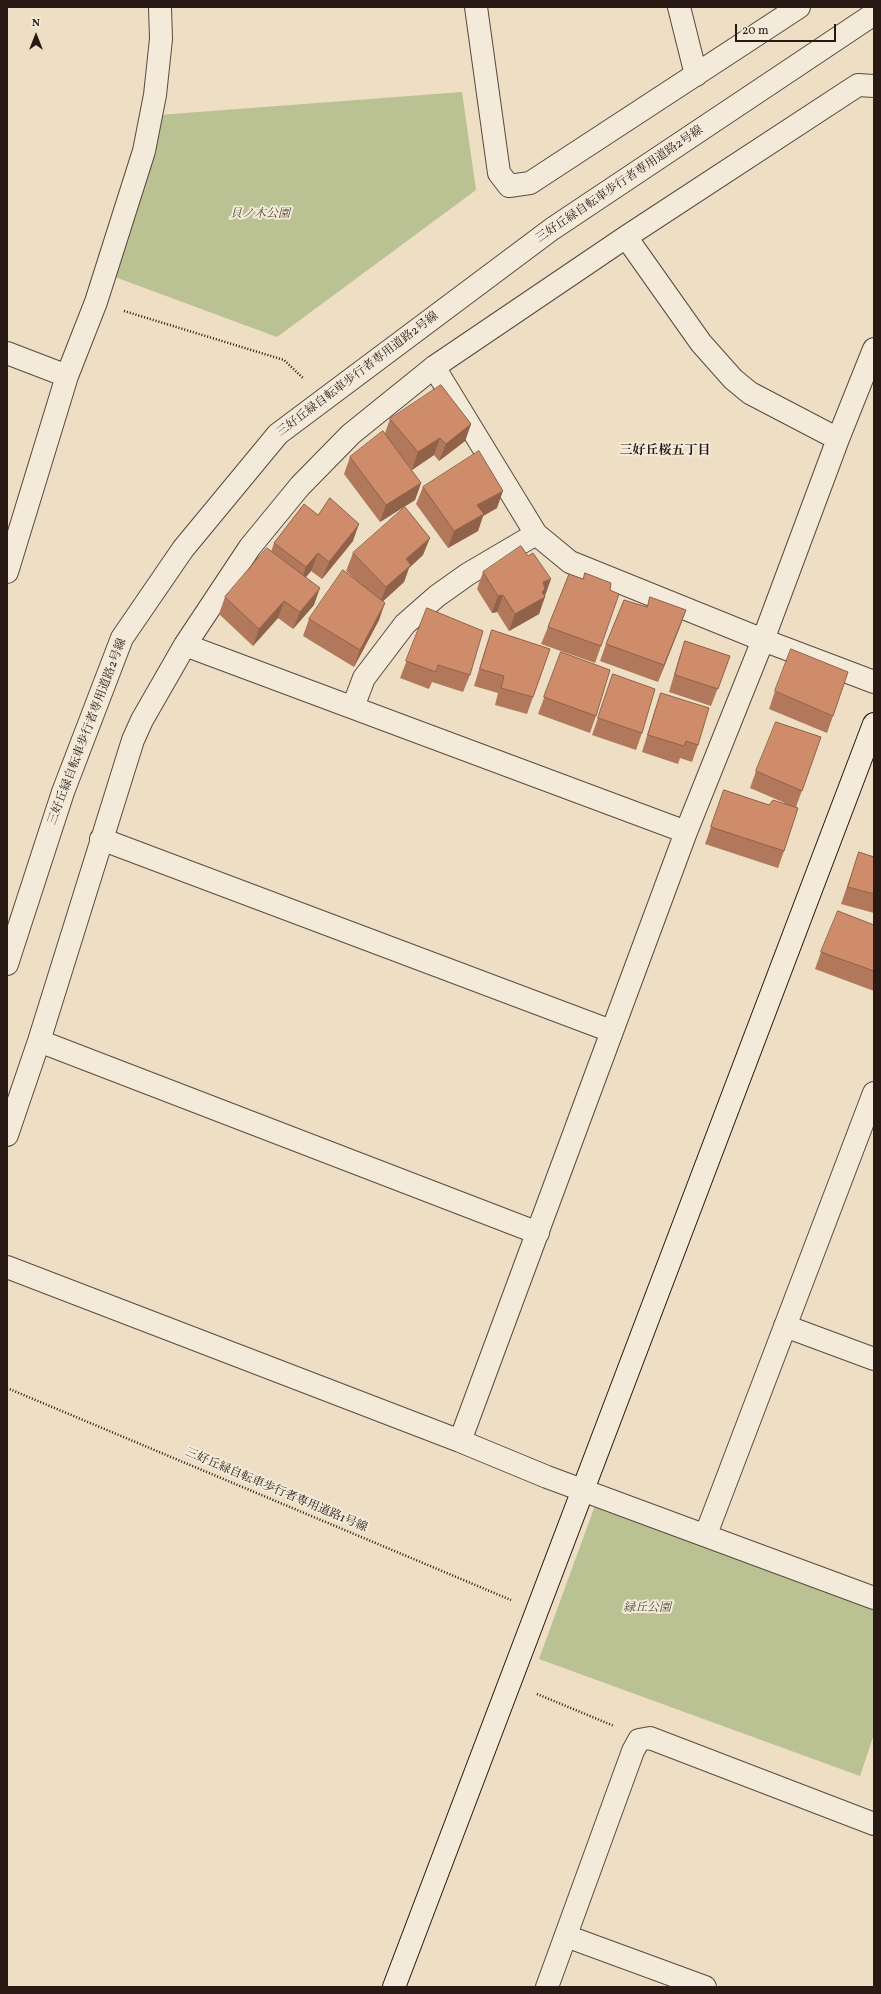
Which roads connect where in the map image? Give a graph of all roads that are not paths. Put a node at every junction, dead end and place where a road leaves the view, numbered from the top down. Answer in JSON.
{"nodes":[{"id":1,"x":160,"y":7,"type":"edge"},
{"id":2,"x":476,"y":7,"type":"edge"},
{"id":3,"x":679,"y":7,"type":"edge"},
{"id":4,"x":799,"y":7,"type":"edge"},
{"id":5,"x":874,"y":14,"type":"edge"},
{"id":6,"x":696,"y":75,"type":"junction"},
{"id":7,"x":874,"y":86,"type":"edge"},
{"id":8,"x":626,"y":237,"type":"junction"},
{"id":9,"x":874,"y":349,"type":"edge"},
{"id":10,"x":7,"y":352,"type":"edge"},
{"id":11,"x":434,"y":367,"type":"junction"},
{"id":12,"x":67,"y":376,"type":"junction"},
{"id":13,"x":838,"y":439,"type":"junction"},
{"id":14,"x":536,"y":534,"type":"junction"},
{"id":15,"x":7,"y":572,"type":"edge"},
{"id":16,"x":763,"y":640,"type":"junction"},
{"id":17,"x":186,"y":645,"type":"junction"},
{"id":18,"x":874,"y":682,"type":"edge"},
{"id":19,"x":353,"y":707,"type":"junction"},
{"id":20,"x":874,"y":724,"type":"edge"},
{"id":21,"x":686,"y":832,"type":"junction"},
{"id":22,"x":101,"y":839,"type":"junction"},
{"id":23,"x":7,"y":964,"type":"edge"},
{"id":24,"x":611,"y":1030,"type":"junction"},
{"id":25,"x":39,"y":1041,"type":"junction"},
{"id":26,"x":874,"y":1093,"type":"edge"},
{"id":27,"x":867,"y":1130,"type":"edge"},
{"id":28,"x":7,"y":1135,"type":"edge"},
{"id":29,"x":538,"y":1232,"type":"junction"},
{"id":30,"x":7,"y":1267,"type":"edge"},
{"id":31,"x":785,"y":1326,"type":"junction"},
{"id":32,"x":874,"y":1359,"type":"edge"},
{"id":33,"x":460,"y":1441,"type":"junction"},
{"id":34,"x":583,"y":1489,"type":"junction"},
{"id":35,"x":706,"y":1534,"type":"junction"},
{"id":36,"x":874,"y":1598,"type":"edge"},
{"id":37,"x":874,"y":1824,"type":"edge"},
{"id":38,"x":566,"y":1936,"type":"junction"},
{"id":39,"x":394,"y":1987,"type":"edge"},
{"id":40,"x":547,"y":1987,"type":"edge"},
{"id":41,"x":705,"y":1987,"type":"edge"}],
"edges":[{"from":1,"to":12,"type":"street"},
{"from":2,"to":6,"type":"street"},
{"from":3,"to":6,"type":"street"},
{"from":4,"to":6,"type":"street"},
{"from":5,"to":23,"type":"street","name":"三好丘緑自転車歩行者専用道路2号線"},
{"from":7,"to":8,"type":"street"},
{"from":8,"to":11,"type":"street"},
{"from":8,"to":13,"type":"street"},
{"from":9,"to":13,"type":"street"},
{"from":10,"to":12,"type":"street"},
{"from":11,"to":14,"type":"street"},
{"from":11,"to":17,"type":"street"},
{"from":12,"to":15,"type":"street"},
{"from":13,"to":16,"type":"street"},
{"from":14,"to":16,"type":"street"},
{"from":14,"to":19,"type":"street"},
{"from":16,"to":18,"type":"street"},
{"from":16,"to":21,"type":"street"},
{"from":17,"to":19,"type":"street"},
{"from":17,"to":22,"type":"street"},
{"from":19,"to":21,"type":"street"},
{"from":20,"to":34,"type":"street"},
{"from":21,"to":24,"type":"street"},
{"from":22,"to":24,"type":"street"},
{"from":22,"to":25,"type":"street"},
{"from":24,"to":29,"type":"street"},
{"from":25,"to":28,"type":"street"},
{"from":25,"to":29,"type":"street"},
{"from":26,"to":27,"type":"street"},
{"from":27,"to":31,"type":"street"},
{"from":29,"to":33,"type":"street"},
{"from":30,"to":33,"type":"street"},
{"from":31,"to":32,"type":"street"},
{"from":31,"to":35,"type":"street"},
{"from":33,"to":34,"type":"street"},
{"from":34,"to":35,"type":"street"},
{"from":34,"to":39,"type":"street"},
{"from":35,"to":36,"type":"street"},
{"from":37,"to":38,"type":"street"},
{"from":38,"to":40,"type":"street"},
{"from":38,"to":41,"type":"street"}]}
